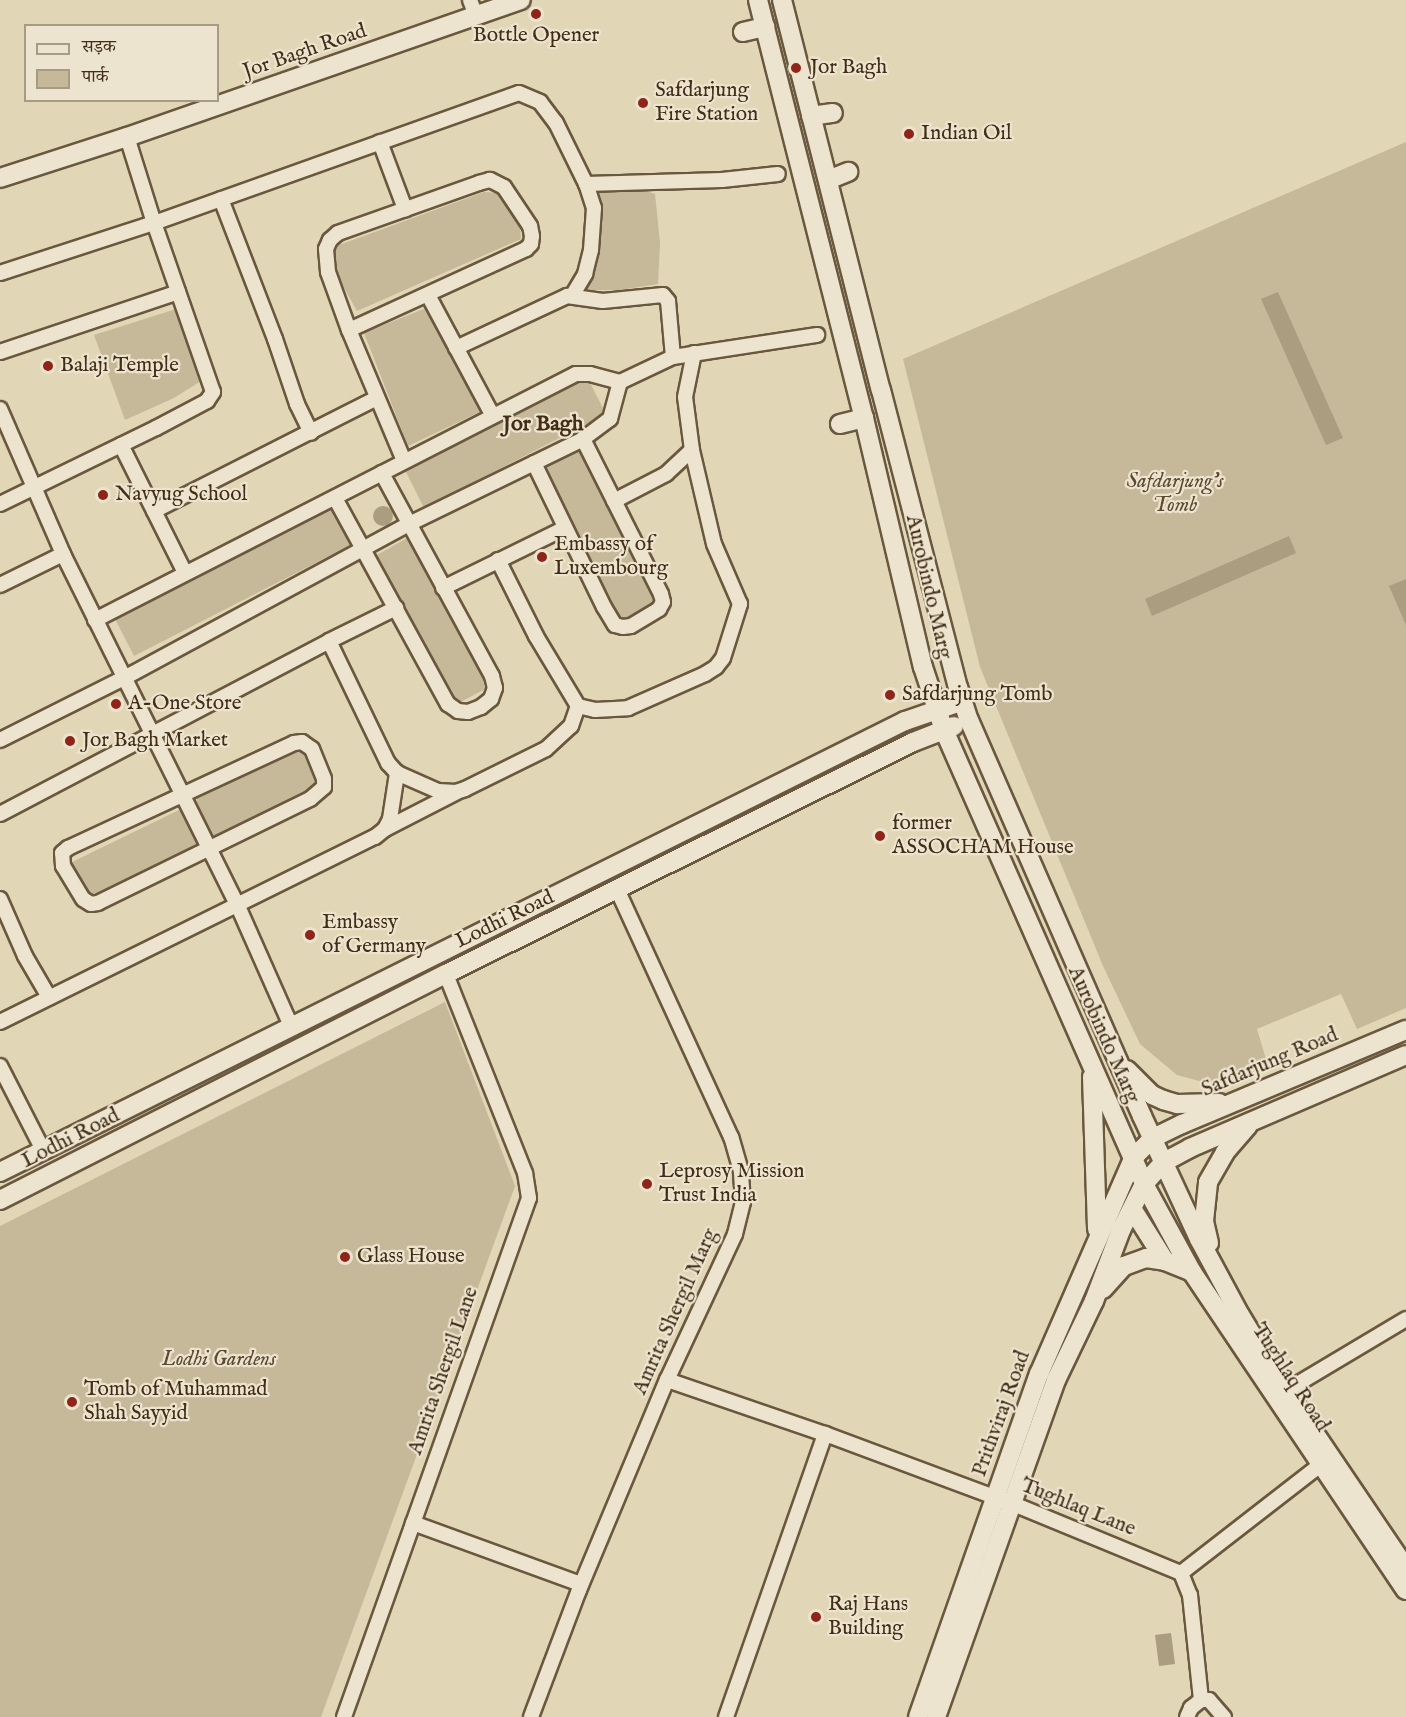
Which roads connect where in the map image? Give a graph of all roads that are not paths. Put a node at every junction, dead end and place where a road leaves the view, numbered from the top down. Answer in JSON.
{"nodes":[{"id":1,"x":521,"y":0,"type":"edge"},
{"id":2,"x":758,"y":0,"type":"edge"},
{"id":3,"x":782,"y":0,"type":"edge"},
{"id":4,"x":473,"y":8,"type":"edge"},
{"id":5,"x":765,"y":27,"type":"junction"},
{"id":6,"x":743,"y":32,"type":"dead end"},
{"id":7,"x":833,"y":114,"type":"dead end"},
{"id":8,"x":811,"y":116,"type":"junction"},
{"id":9,"x":127,"y":137,"type":"junction"},
{"id":10,"x":380,"y":142,"type":"junction"},
{"id":11,"x":848,"y":172,"type":"dead end"},
{"id":12,"x":778,"y":174,"type":"dead end"},
{"id":13,"x":0,"y":178,"type":"edge"},
{"id":14,"x":828,"y":180,"type":"junction"},
{"id":15,"x":586,"y":183,"type":"junction"},
{"id":16,"x":221,"y":199,"type":"junction"},
{"id":17,"x":405,"y":209,"type":"junction"},
{"id":18,"x":153,"y":223,"type":"junction"},
{"id":19,"x":0,"y":273,"type":"edge"},
{"id":20,"x":178,"y":292,"type":"junction"},
{"id":21,"x":428,"y":295,"type":"junction"},
{"id":22,"x":572,"y":296,"type":"junction"},
{"id":23,"x":349,"y":330,"type":"junction"},
{"id":24,"x":817,"y":336,"type":"dead end"},
{"id":25,"x":456,"y":348,"type":"junction"},
{"id":26,"x":0,"y":352,"type":"edge"},
{"id":27,"x":694,"y":353,"type":"junction"},
{"id":28,"x":673,"y":357,"type":"junction"},
{"id":29,"x":620,"y":382,"type":"junction"},
{"id":30,"x":377,"y":398,"type":"junction"},
{"id":31,"x":0,"y":409,"type":"edge"},
{"id":32,"x":493,"y":416,"type":"junction"},
{"id":33,"x":864,"y":418,"type":"junction"},
{"id":34,"x":840,"y":424,"type":"dead end"},
{"id":35,"x":311,"y":433,"type":"junction"},
{"id":36,"x":583,"y":439,"type":"junction"},
{"id":37,"x":6,"y":442,"type":"edge"},
{"id":38,"x":122,"y":445,"type":"junction"},
{"id":39,"x":692,"y":450,"type":"junction"},
{"id":40,"x":404,"y":461,"type":"junction"},
{"id":41,"x":534,"y":463,"type":"junction"},
{"id":42,"x":382,"y":473,"type":"junction"},
{"id":43,"x":32,"y":488,"type":"junction"},
{"id":44,"x":335,"y":498,"type":"junction"},
{"id":45,"x":614,"y":501,"type":"junction"},
{"id":46,"x":0,"y":504,"type":"edge"},
{"id":47,"x":154,"y":511,"type":"junction"},
{"id":48,"x":409,"y":524,"type":"junction"},
{"id":49,"x":565,"y":528,"type":"junction"},
{"id":50,"x":362,"y":549,"type":"junction"},
{"id":51,"x":63,"y":554,"type":"junction"},
{"id":52,"x":498,"y":560,"type":"junction"},
{"id":53,"x":185,"y":573,"type":"junction"},
{"id":54,"x":0,"y":585,"type":"edge"},
{"id":55,"x":443,"y":588,"type":"junction"},
{"id":56,"x":396,"y":608,"type":"junction"},
{"id":57,"x":95,"y":620,"type":"junction"},
{"id":58,"x":329,"y":641,"type":"junction"},
{"id":59,"x":124,"y":678,"type":"junction"},
{"id":60,"x":963,"y":702,"type":"junction"},
{"id":61,"x":578,"y":706,"type":"junction"},
{"id":62,"x":937,"y":711,"type":"junction"},
{"id":63,"x":969,"y":720,"type":"junction"},
{"id":64,"x":944,"y":730,"type":"junction"},
{"id":65,"x":150,"y":735,"type":"junction"},
{"id":66,"x":0,"y":740,"type":"edge"},
{"id":67,"x":397,"y":773,"type":"junction"},
{"id":68,"x":456,"y":792,"type":"junction"},
{"id":69,"x":183,"y":796,"type":"junction"},
{"id":70,"x":0,"y":814,"type":"edge"},
{"id":71,"x":385,"y":829,"type":"junction"},
{"id":72,"x":209,"y":849,"type":"junction"},
{"id":73,"x":618,"y":891,"type":"junction"},
{"id":74,"x":0,"y":899,"type":"edge"},
{"id":75,"x":237,"y":904,"type":"junction"},
{"id":76,"x":446,"y":974,"type":"junction"},
{"id":77,"x":48,"y":997,"type":"junction"},
{"id":78,"x":0,"y":1022,"type":"edge"},
{"id":79,"x":291,"y":1026,"type":"junction"},
{"id":80,"x":1406,"y":1030,"type":"edge"},
{"id":81,"x":1361,"y":1049,"type":"junction"},
{"id":82,"x":1406,"y":1054,"type":"edge"},
{"id":83,"x":1119,"y":1062,"type":"junction"},
{"id":84,"x":0,"y":1066,"type":"edge"},
{"id":85,"x":1092,"y":1067,"type":"junction"},
{"id":86,"x":1370,"y":1070,"type":"junction"},
{"id":87,"x":1232,"y":1103,"type":"junction"},
{"id":88,"x":1253,"y":1121,"type":"junction"},
{"id":89,"x":1153,"y":1138,"type":"junction"},
{"id":90,"x":44,"y":1150,"type":"junction"},
{"id":91,"x":1134,"y":1157,"type":"junction"},
{"id":92,"x":1164,"y":1162,"type":"junction"},
{"id":93,"x":0,"y":1172,"type":"edge"},
{"id":94,"x":1144,"y":1184,"type":"junction"},
{"id":95,"x":0,"y":1200,"type":"edge"},
{"id":96,"x":1133,"y":1210,"type":"junction"},
{"id":97,"x":1097,"y":1237,"type":"junction"},
{"id":98,"x":1165,"y":1261,"type":"junction"},
{"id":99,"x":1213,"y":1263,"type":"junction"},
{"id":100,"x":1192,"y":1272,"type":"junction"},
{"id":101,"x":1094,"y":1300,"type":"junction"},
{"id":102,"x":1406,"y":1319,"type":"edge"},
{"id":103,"x":667,"y":1380,"type":"junction"},
{"id":104,"x":1281,"y":1394,"type":"junction"},
{"id":105,"x":825,"y":1434,"type":"junction"},
{"id":106,"x":1320,"y":1465,"type":"junction"},
{"id":107,"x":1004,"y":1501,"type":"junction"},
{"id":108,"x":413,"y":1523,"type":"junction"},
{"id":109,"x":1181,"y":1573,"type":"junction"},
{"id":110,"x":1404,"y":1578,"type":"edge"},
{"id":111,"x":581,"y":1584,"type":"junction"},
{"id":112,"x":1201,"y":1700,"type":"junction"},
{"id":113,"x":344,"y":1717,"type":"edge"},
{"id":114,"x":531,"y":1717,"type":"edge"},
{"id":115,"x":726,"y":1717,"type":"edge"},
{"id":116,"x":918,"y":1717,"type":"edge"},
{"id":117,"x":936,"y":1717,"type":"edge"},
{"id":118,"x":1188,"y":1717,"type":"edge"},
{"id":119,"x":1224,"y":1717,"type":"edge"}],
"edges":[{"from":1,"to":4,"type":"main road","name":"Jor Bagh Road"},
{"from":2,"to":5,"type":"main road","name":"Aurobindo Marg"},
{"from":3,"to":8,"type":"main road","name":"Aurobindo Marg"},
{"from":4,"to":9,"type":"main road","name":"Jor Bagh Road"},
{"from":5,"to":6,"type":"main road"},
{"from":5,"to":33,"type":"main road","name":"Aurobindo Marg"},
{"from":7,"to":8,"type":"main road"},
{"from":8,"to":14,"type":"main road","name":"Aurobindo Marg"},
{"from":9,"to":13,"type":"main road","name":"Jor Bagh Road"},
{"from":9,"to":18,"type":"street"},
{"from":10,"to":15,"type":"street"},
{"from":10,"to":16,"type":"street"},
{"from":10,"to":17,"type":"street"},
{"from":11,"to":14,"type":"main road"},
{"from":12,"to":15,"type":"street"},
{"from":14,"to":60,"type":"main road","name":"Aurobindo Marg"},
{"from":15,"to":22,"type":"street"},
{"from":16,"to":18,"type":"street"},
{"from":16,"to":35,"type":"street"},
{"from":17,"to":21,"type":"street"},
{"from":17,"to":23,"type":"street"},
{"from":18,"to":19,"type":"street"},
{"from":18,"to":20,"type":"street"},
{"from":20,"to":26,"type":"street"},
{"from":20,"to":38,"type":"street"},
{"from":21,"to":23,"type":"street"},
{"from":21,"to":25,"type":"street"},
{"from":22,"to":25,"type":"street"},
{"from":22,"to":28,"type":"street"},
{"from":23,"to":30,"type":"street"},
{"from":24,"to":27,"type":"street"},
{"from":25,"to":32,"type":"street"},
{"from":27,"to":28,"type":"street"},
{"from":27,"to":39,"type":"street"},
{"from":28,"to":29,"type":"street"},
{"from":29,"to":32,"type":"street"},
{"from":29,"to":36,"type":"street"},
{"from":30,"to":35,"type":"street"},
{"from":30,"to":40,"type":"street"},
{"from":31,"to":37,"type":"street"},
{"from":32,"to":40,"type":"street"},
{"from":33,"to":34,"type":"main road"},
{"from":33,"to":62,"type":"main road","name":"Aurobindo Marg"},
{"from":35,"to":47,"type":"street"},
{"from":36,"to":41,"type":"street"},
{"from":36,"to":45,"type":"street"},
{"from":37,"to":43,"type":"street"},
{"from":38,"to":43,"type":"street"},
{"from":38,"to":47,"type":"street"},
{"from":39,"to":45,"type":"street"},
{"from":39,"to":61,"type":"street"},
{"from":40,"to":42,"type":"street"},
{"from":41,"to":48,"type":"street"},
{"from":41,"to":49,"type":"street"},
{"from":42,"to":44,"type":"street"},
{"from":42,"to":48,"type":"street"},
{"from":43,"to":46,"type":"street"},
{"from":43,"to":51,"type":"street"},
{"from":44,"to":50,"type":"street"},
{"from":44,"to":53,"type":"street"},
{"from":45,"to":49,"type":"street"},
{"from":47,"to":53,"type":"street"},
{"from":48,"to":50,"type":"street"},
{"from":48,"to":55,"type":"street"},
{"from":49,"to":52,"type":"street"},
{"from":50,"to":56,"type":"street"},
{"from":50,"to":59,"type":"street"},
{"from":51,"to":54,"type":"street"},
{"from":51,"to":57,"type":"street"},
{"from":52,"to":55,"type":"street"},
{"from":52,"to":61,"type":"street"},
{"from":53,"to":57,"type":"street"},
{"from":55,"to":56,"type":"street"},
{"from":56,"to":58,"type":"street"},
{"from":57,"to":59,"type":"street"},
{"from":58,"to":65,"type":"street"},
{"from":58,"to":67,"type":"street"},
{"from":59,"to":65,"type":"street"},
{"from":59,"to":66,"type":"street"},
{"from":60,"to":62,"type":"main road","name":"Lodhi Road"},
{"from":60,"to":63,"type":"main road","name":"Aurobindo Marg"},
{"from":61,"to":68,"type":"street"},
{"from":62,"to":64,"type":"main road","name":"Aurobindo Marg"},
{"from":62,"to":79,"type":"main road","name":"Lodhi Road"},
{"from":63,"to":64,"type":"main road","name":"Lodhi Road"},
{"from":63,"to":83,"type":"main road","name":"Aurobindo Marg"},
{"from":64,"to":73,"type":"main road","name":"Lodhi Road"},
{"from":64,"to":85,"type":"main road","name":"Aurobindo Marg"},
{"from":65,"to":69,"type":"street"},
{"from":65,"to":70,"type":"street"},
{"from":67,"to":68,"type":"street"},
{"from":67,"to":71,"type":"street"},
{"from":68,"to":71,"type":"street"},
{"from":69,"to":72,"type":"street"},
{"from":69,"to":72,"type":"street"},
{"from":69,"to":72,"type":"street"},
{"from":71,"to":75,"type":"street"},
{"from":72,"to":75,"type":"street"},
{"from":73,"to":76,"type":"main road","name":"Lodhi Road"},
{"from":73,"to":103,"type":"street","name":"Amrita Shergil Marg"},
{"from":74,"to":77,"type":"street"},
{"from":75,"to":77,"type":"street"},
{"from":75,"to":79,"type":"street"},
{"from":76,"to":95,"type":"main road","name":"Lodhi Road"},
{"from":76,"to":108,"type":"street","name":"Amrita Shergil Lane"},
{"from":77,"to":78,"type":"street"},
{"from":79,"to":90,"type":"main road","name":"Lodhi Road"},
{"from":80,"to":81,"type":"main road","name":"Safdarjung Road"},
{"from":81,"to":86,"type":"main road"},
{"from":81,"to":87,"type":"main road","name":"Safdarjung Road"},
{"from":82,"to":86,"type":"main road"},
{"from":83,"to":87,"type":"main road"},
{"from":83,"to":89,"type":"main road","name":"Aurobindo Marg"},
{"from":84,"to":90,"type":"street"},
{"from":85,"to":91,"type":"main road","name":"Aurobindo Marg"},
{"from":85,"to":97,"type":"main road"},
{"from":86,"to":88,"type":"main road"},
{"from":87,"to":89,"type":"main road","name":"Safdarjung Road"},
{"from":88,"to":92,"type":"main road"},
{"from":88,"to":99,"type":"main road"},
{"from":89,"to":91,"type":"main road","name":"Prithviraj Road"},
{"from":89,"to":92,"type":"main road","name":"Aurobindo Marg"},
{"from":90,"to":93,"type":"main road","name":"Lodhi Road"},
{"from":91,"to":94,"type":"main road","name":"Aurobindo Marg"},
{"from":91,"to":97,"type":"main road","name":"Prithviraj Road"},
{"from":92,"to":94,"type":"main road","name":"Prithviraj Road"},
{"from":92,"to":99,"type":"main road","name":"Tughlaq Road"},
{"from":94,"to":96,"type":"main road","name":"Prithviraj Road"},
{"from":94,"to":100,"type":"main road","name":"Tughlaq Road"},
{"from":96,"to":98,"type":"main road"},
{"from":96,"to":101,"type":"main road","name":"Prithviraj Road"},
{"from":97,"to":107,"type":"main road","name":"Prithviraj Road"},
{"from":98,"to":100,"type":"main road"},
{"from":98,"to":101,"type":"main road"},
{"from":99,"to":104,"type":"main road","name":"Tughlaq Road"},
{"from":100,"to":104,"type":"main road","name":"Tughlaq Road"},
{"from":101,"to":107,"type":"main road","name":"Prithviraj Road"},
{"from":102,"to":104,"type":"street"},
{"from":103,"to":105,"type":"street","name":"Tughlaq Lane"},
{"from":103,"to":111,"type":"street","name":"Amrita Shergil Marg"},
{"from":104,"to":106,"type":"main road","name":"Tughlaq Road"},
{"from":104,"to":110,"type":"main road","name":"Tughlaq Road"},
{"from":105,"to":107,"type":"street","name":"Tughlaq Lane"},
{"from":105,"to":115,"type":"street"},
{"from":106,"to":109,"type":"street"},
{"from":106,"to":110,"type":"main road","name":"Tughlaq Road"},
{"from":107,"to":109,"type":"street","name":"Tughlaq Lane"},
{"from":107,"to":116,"type":"main road","name":"Prithviraj Road"},
{"from":107,"to":117,"type":"main road","name":"Prithviraj Road"},
{"from":108,"to":111,"type":"street"},
{"from":108,"to":113,"type":"street","name":"Amrita Shergil Lane"},
{"from":109,"to":112,"type":"street"},
{"from":111,"to":114,"type":"street","name":"Amrita Shergil Marg"},
{"from":112,"to":118,"type":"street"},
{"from":112,"to":119,"type":"street"}]}
